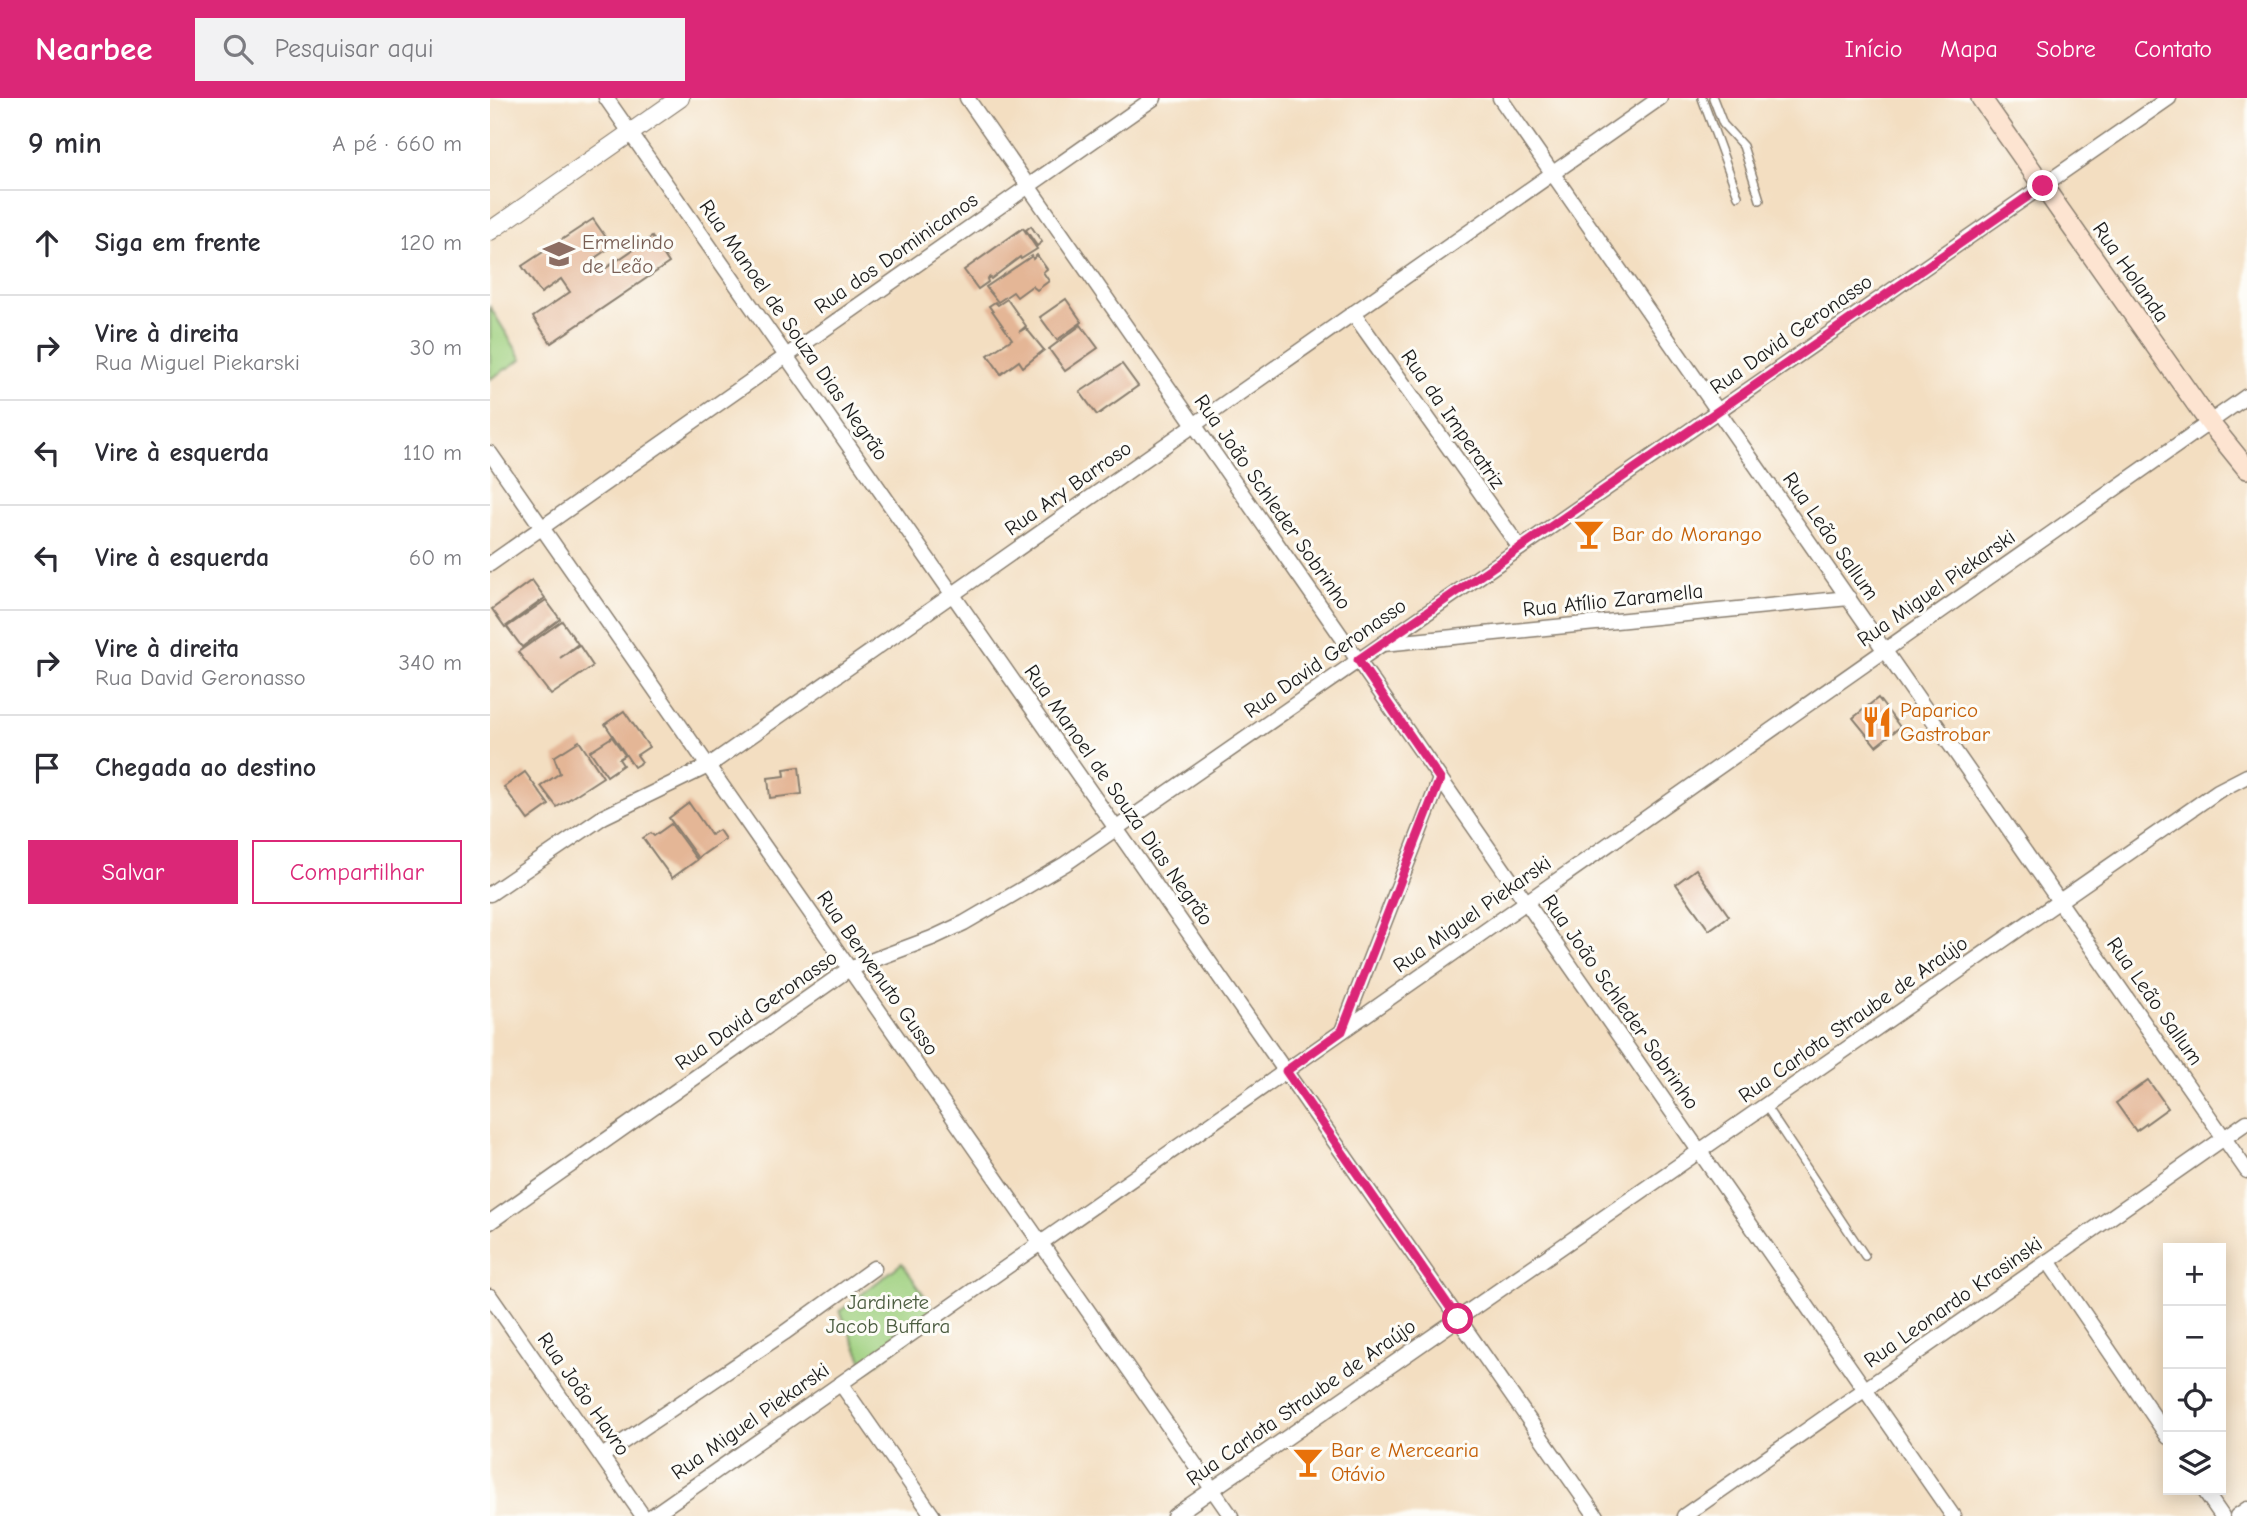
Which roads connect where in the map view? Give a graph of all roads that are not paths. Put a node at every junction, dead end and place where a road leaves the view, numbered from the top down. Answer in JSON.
{"nodes":[{"id":1,"x":606,"y":98,"type":"edge"},
{"id":2,"x":680,"y":98,"type":"edge"},
{"id":3,"x":967,"y":98,"type":"edge"},
{"id":4,"x":1154,"y":98,"type":"edge"},
{"id":5,"x":1500,"y":98,"type":"edge"},
{"id":6,"x":1660,"y":98,"type":"edge"},
{"id":7,"x":1702,"y":98,"type":"edge"},
{"id":8,"x":1713,"y":98,"type":"edge"},
{"id":9,"x":1981,"y":98,"type":"edge"},
{"id":10,"x":2169,"y":98,"type":"edge"},
{"id":11,"x":630,"y":133,"type":"junction"},
{"id":12,"x":1552,"y":173,"type":"junction"},
{"id":13,"x":1028,"y":186,"type":"junction"},
{"id":14,"x":2043,"y":186,"type":"junction"},
{"id":15,"x":1738,"y":196,"type":"dead end"},
{"id":16,"x":1760,"y":200,"type":"dead end"},
{"id":17,"x":490,"y":231,"type":"edge"},
{"id":18,"x":1353,"y":313,"type":"junction"},
{"id":19,"x":786,"y":356,"type":"junction"},
{"id":20,"x":2247,"y":396,"type":"edge"},
{"id":21,"x":1718,"y":411,"type":"junction"},
{"id":22,"x":2209,"y":422,"type":"junction"},
{"id":23,"x":1194,"y":425,"type":"junction"},
{"id":24,"x":490,"y":453,"type":"edge"},
{"id":25,"x":2247,"y":469,"type":"edge"},
{"id":26,"x":542,"y":528,"type":"junction"},
{"id":27,"x":1520,"y":548,"type":"junction"},
{"id":28,"x":490,"y":564,"type":"edge"},
{"id":29,"x":953,"y":594,"type":"junction"},
{"id":30,"x":1849,"y":598,"type":"junction"},
{"id":31,"x":1382,"y":644,"type":"junction"},
{"id":32,"x":1885,"y":650,"type":"junction"},
{"id":33,"x":1358,"y":660,"type":"junction"},
{"id":34,"x":708,"y":766,"type":"junction"},
{"id":35,"x":2247,"y":776,"type":"edge"},
{"id":36,"x":1440,"y":779,"type":"junction"},
{"id":37,"x":1116,"y":828,"type":"junction"},
{"id":38,"x":490,"y":893,"type":"edge"},
{"id":39,"x":2060,"y":901,"type":"junction"},
{"id":40,"x":1526,"y":902,"type":"junction"},
{"id":41,"x":849,"y":969,"type":"junction"},
{"id":42,"x":1342,"y":1031,"type":"junction"},
{"id":43,"x":1286,"y":1071,"type":"junction"},
{"id":44,"x":1765,"y":1105,"type":"junction"},
{"id":45,"x":2247,"y":1122,"type":"edge"},
{"id":46,"x":2224,"y":1138,"type":"junction"},
{"id":47,"x":1699,"y":1151,"type":"junction"},
{"id":48,"x":2247,"y":1171,"type":"edge"},
{"id":49,"x":490,"y":1222,"type":"edge"},
{"id":50,"x":1041,"y":1243,"type":"junction"},
{"id":51,"x":1865,"y":1256,"type":"dead end"},
{"id":52,"x":2048,"y":1262,"type":"junction"},
{"id":53,"x":874,"y":1268,"type":"dead end"},
{"id":54,"x":490,"y":1296,"type":"edge"},
{"id":55,"x":1458,"y":1319,"type":"junction"},
{"id":56,"x":841,"y":1384,"type":"junction"},
{"id":57,"x":1865,"y":1389,"type":"junction"},
{"id":58,"x":2165,"y":1432,"type":"edge"},
{"id":59,"x":601,"y":1456,"type":"junction"},
{"id":60,"x":1213,"y":1489,"type":"junction"},
{"id":61,"x":2207,"y":1495,"type":"edge"},
{"id":62,"x":2247,"y":1509,"type":"edge"},
{"id":63,"x":643,"y":1516,"type":"edge"},
{"id":64,"x":652,"y":1516,"type":"edge"},
{"id":65,"x":933,"y":1516,"type":"edge"},
{"id":66,"x":1174,"y":1516,"type":"edge"},
{"id":67,"x":1231,"y":1516,"type":"edge"},
{"id":68,"x":1596,"y":1516,"type":"edge"},
{"id":69,"x":1684,"y":1516,"type":"edge"},
{"id":70,"x":1953,"y":1516,"type":"edge"},
{"id":71,"x":2222,"y":1516,"type":"edge"},
{"id":72,"x":2237,"y":1516,"type":"edge"}],
"edges":[{"from":1,"to":11,"type":"street","name":"Rua Manoel de Souza Dias Negrão"},
{"from":2,"to":11,"type":"street"},
{"from":3,"to":13,"type":"street","name":"Rua João Schleder Sobrinho"},
{"from":4,"to":13,"type":"street","name":"Rua dos Dominicanos"},
{"from":5,"to":12,"type":"street","name":"Rua Leão Sallum"},
{"from":6,"to":12,"type":"street","name":"Rua Ary Barroso"},
{"from":7,"to":15,"type":"lane"},
{"from":8,"to":16,"type":"lane"},
{"from":9,"to":14,"type":"main road","name":"Rua Holanda"},
{"from":10,"to":14,"type":"street","name":"Rua David Geronasso"},
{"from":11,"to":17,"type":"street"},
{"from":11,"to":19,"type":"street","name":"Rua Manoel de Souza Dias Negrão"},
{"from":12,"to":18,"type":"street","name":"Rua Ary Barroso"},
{"from":12,"to":21,"type":"street","name":"Rua Leão Sallum"},
{"from":13,"to":19,"type":"street","name":"Rua dos Dominicanos"},
{"from":13,"to":23,"type":"street","name":"Rua João Schleder Sobrinho"},
{"from":14,"to":21,"type":"street","name":"Rua David Geronasso"},
{"from":14,"to":22,"type":"main road","name":"Rua Holanda"},
{"from":18,"to":23,"type":"street","name":"Rua Ary Barroso"},
{"from":18,"to":27,"type":"street","name":"Rua da Imperatriz"},
{"from":19,"to":26,"type":"street","name":"Rua dos Dominicanos"},
{"from":19,"to":29,"type":"street","name":"Rua Manoel de Souza Dias Negrão"},
{"from":20,"to":22,"type":"street","name":"Rua Miguel Piekarski"},
{"from":21,"to":27,"type":"street","name":"Rua David Geronasso"},
{"from":21,"to":30,"type":"street","name":"Rua Leão Sallum"},
{"from":22,"to":25,"type":"main road","name":"Rua Holanda"},
{"from":22,"to":32,"type":"street","name":"Rua Miguel Piekarski"},
{"from":23,"to":29,"type":"street","name":"Rua Ary Barroso"},
{"from":23,"to":33,"type":"street","name":"Rua João Schleder Sobrinho"},
{"from":24,"to":26,"type":"street","name":"Rua Benvenuto Gusso"},
{"from":26,"to":28,"type":"street","name":"Rua dos Dominicanos"},
{"from":26,"to":34,"type":"street","name":"Rua Benvenuto Gusso"},
{"from":27,"to":31,"type":"street","name":"Rua David Geronasso"},
{"from":29,"to":34,"type":"street","name":"Rua Ary Barroso"},
{"from":29,"to":37,"type":"street","name":"Rua Manoel de Souza Dias Negrão"},
{"from":30,"to":31,"type":"street","name":"Rua Atílio Zaramella"},
{"from":30,"to":32,"type":"street","name":"Rua Leão Sallum"},
{"from":31,"to":33,"type":"street","name":"Rua David Geronasso"},
{"from":32,"to":39,"type":"street","name":"Rua Leão Sallum"},
{"from":32,"to":40,"type":"street","name":"Rua Miguel Piekarski"},
{"from":33,"to":36,"type":"street","name":"Rua João Schleder Sobrinho"},
{"from":33,"to":37,"type":"street","name":"Rua David Geronasso"},
{"from":34,"to":38,"type":"street","name":"Rua Ary Barroso"},
{"from":34,"to":41,"type":"street","name":"Rua Benvenuto Gusso"},
{"from":35,"to":39,"type":"street","name":"Rua Carlota Straube de Araújo"},
{"from":36,"to":40,"type":"street","name":"Rua João Schleder Sobrinho"},
{"from":36,"to":42,"type":"street"},
{"from":37,"to":41,"type":"street","name":"Rua David Geronasso"},
{"from":37,"to":43,"type":"street","name":"Rua Manoel de Souza Dias Negrão"},
{"from":39,"to":44,"type":"street","name":"Rua Carlota Straube de Araújo"},
{"from":39,"to":46,"type":"street","name":"Rua Leão Sallum"},
{"from":40,"to":42,"type":"street","name":"Rua Miguel Piekarski"},
{"from":40,"to":47,"type":"street","name":"Rua João Schleder Sobrinho"},
{"from":41,"to":49,"type":"street","name":"Rua David Geronasso"},
{"from":41,"to":50,"type":"street","name":"Rua Benvenuto Gusso"},
{"from":42,"to":43,"type":"street","name":"Rua Miguel Piekarski"},
{"from":43,"to":50,"type":"street","name":"Rua Miguel Piekarski"},
{"from":43,"to":55,"type":"street","name":"Rua Manoel de Souza Dias Negrão"},
{"from":44,"to":47,"type":"street","name":"Rua Carlota Straube de Araújo"},
{"from":44,"to":51,"type":"lane"},
{"from":45,"to":46,"type":"street","name":"Rua Leonardo Krasinski"},
{"from":46,"to":48,"type":"street","name":"Rua Leão Sallum"},
{"from":46,"to":52,"type":"street","name":"Rua Leonardo Krasinski"},
{"from":47,"to":55,"type":"street","name":"Rua Carlota Straube de Araújo"},
{"from":47,"to":57,"type":"street","name":"Rua João Schleder Sobrinho"},
{"from":50,"to":56,"type":"street","name":"Rua Miguel Piekarski"},
{"from":50,"to":60,"type":"street","name":"Rua Benvenuto Gusso"},
{"from":52,"to":57,"type":"street","name":"Rua Leonardo Krasinski"},
{"from":52,"to":58,"type":"street"},
{"from":53,"to":59,"type":"street"},
{"from":54,"to":59,"type":"street","name":"Rua João Havro"},
{"from":55,"to":60,"type":"street","name":"Rua Carlota Straube de Araújo"},
{"from":55,"to":68,"type":"street","name":"Rua Manoel de Souza Dias Negrão"},
{"from":56,"to":64,"type":"street","name":"Rua Miguel Piekarski"},
{"from":56,"to":65,"type":"street"},
{"from":57,"to":69,"type":"street","name":"Rua Leonardo Krasinski"},
{"from":57,"to":70,"type":"street","name":"Rua João Schleder Sobrinho"},
{"from":59,"to":63,"type":"street","name":"Rua João Havro"},
{"from":60,"to":66,"type":"street","name":"Rua Carlota Straube de Araújo"},
{"from":60,"to":67,"type":"street","name":"Rua Benvenuto Gusso"},
{"from":61,"to":71,"type":"street"},
{"from":62,"to":72,"type":"street"}]}
